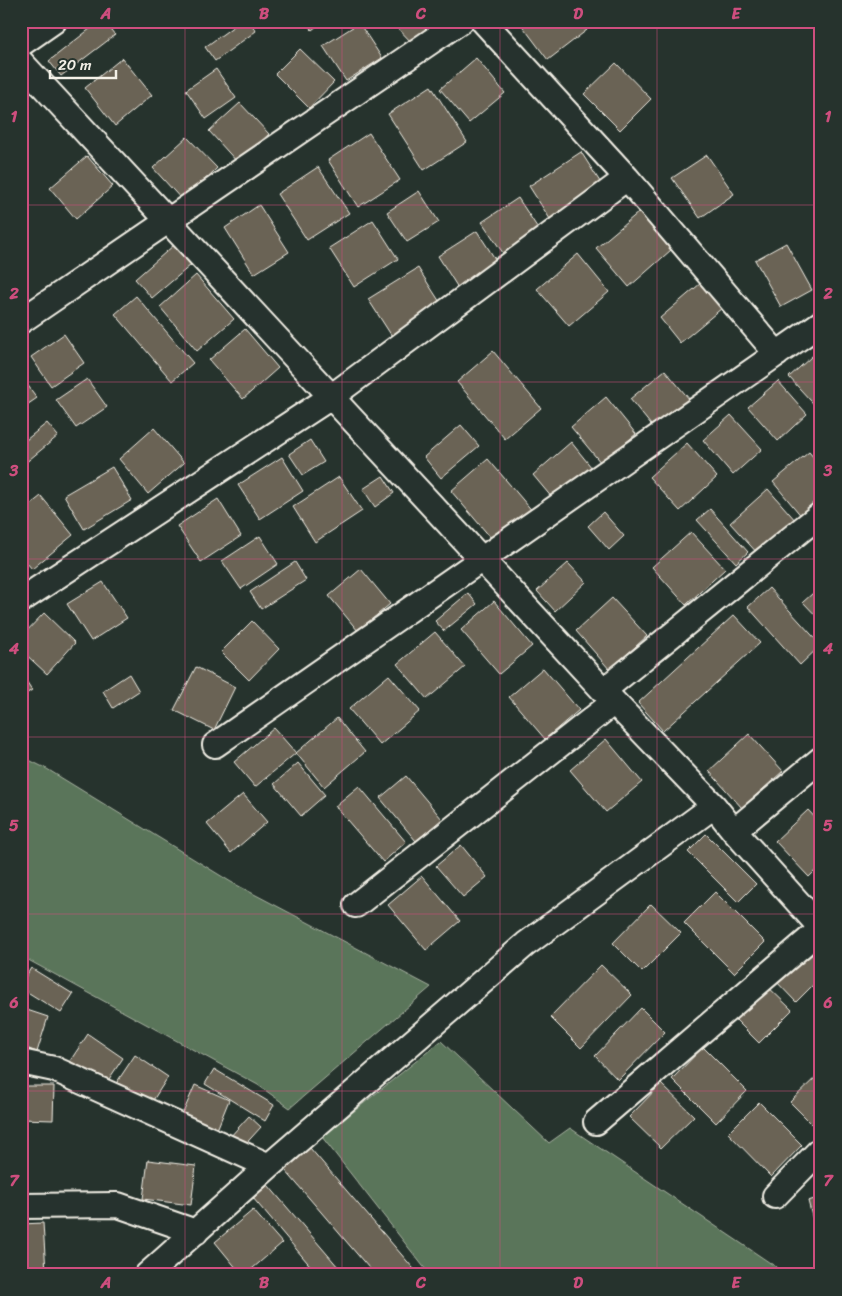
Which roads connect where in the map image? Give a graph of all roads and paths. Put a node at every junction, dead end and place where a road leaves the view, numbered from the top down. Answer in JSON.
{"nodes":[{"id":1,"x":54,"y":21,"type":"edge"},
{"id":2,"x":461,"y":21,"type":"edge"},
{"id":3,"x":483,"y":21,"type":"edge"},
{"id":4,"x":21,"y":44,"type":"edge"},
{"id":5,"x":21,"y":62,"type":"edge"},
{"id":6,"x":627,"y":178,"type":"junction"},
{"id":7,"x":168,"y":221,"type":"junction"},
{"id":8,"x":21,"y":320,"type":"edge"},
{"id":9,"x":821,"y":323,"type":"edge"},
{"id":10,"x":777,"y":354,"type":"junction"},
{"id":11,"x":331,"y":397,"type":"junction"},
{"id":12,"x":821,"y":514,"type":"edge"},
{"id":13,"x":482,"y":559,"type":"junction"},
{"id":14,"x":21,"y":600,"type":"edge"},
{"id":15,"x":609,"y":696,"type":"junction"},
{"id":16,"x":215,"y":744,"type":"dead end"},
{"id":17,"x":821,"y":759,"type":"edge"},
{"id":18,"x":714,"y":806,"type":"junction"},
{"id":19,"x":734,"y":831,"type":"junction"},
{"id":20,"x":356,"y":905,"type":"dead end"},
{"id":21,"x":821,"y":929,"type":"edge"},
{"id":22,"x":21,"y":1062,"type":"edge"},
{"id":23,"x":596,"y":1122,"type":"dead end"},
{"id":24,"x":821,"y":1149,"type":"edge"},
{"id":25,"x":269,"y":1166,"type":"junction"},
{"id":26,"x":775,"y":1196,"type":"dead end"},
{"id":27,"x":21,"y":1206,"type":"edge"},
{"id":28,"x":196,"y":1232,"type":"junction"},
{"id":29,"x":148,"y":1275,"type":"edge"}],
"edges":[{"from":1,"to":4,"type":"street"},
{"from":2,"to":7,"type":"street"},
{"from":3,"to":6,"type":"street"},
{"from":5,"to":7,"type":"street"},
{"from":6,"to":10,"type":"street"},
{"from":6,"to":11,"type":"street"},
{"from":7,"to":8,"type":"street"},
{"from":7,"to":11,"type":"street"},
{"from":9,"to":10,"type":"street"},
{"from":10,"to":13,"type":"street"},
{"from":11,"to":13,"type":"street"},
{"from":11,"to":14,"type":"street"},
{"from":12,"to":15,"type":"street"},
{"from":13,"to":15,"type":"street"},
{"from":13,"to":16,"type":"street"},
{"from":15,"to":18,"type":"street"},
{"from":15,"to":20,"type":"street"},
{"from":17,"to":19,"type":"street"},
{"from":18,"to":19,"type":"street"},
{"from":18,"to":25,"type":"street"},
{"from":19,"to":21,"type":"street"},
{"from":21,"to":23,"type":"street"},
{"from":22,"to":25,"type":"street"},
{"from":24,"to":26,"type":"street"},
{"from":25,"to":28,"type":"street"},
{"from":27,"to":28,"type":"street"},
{"from":28,"to":29,"type":"street"}]}
